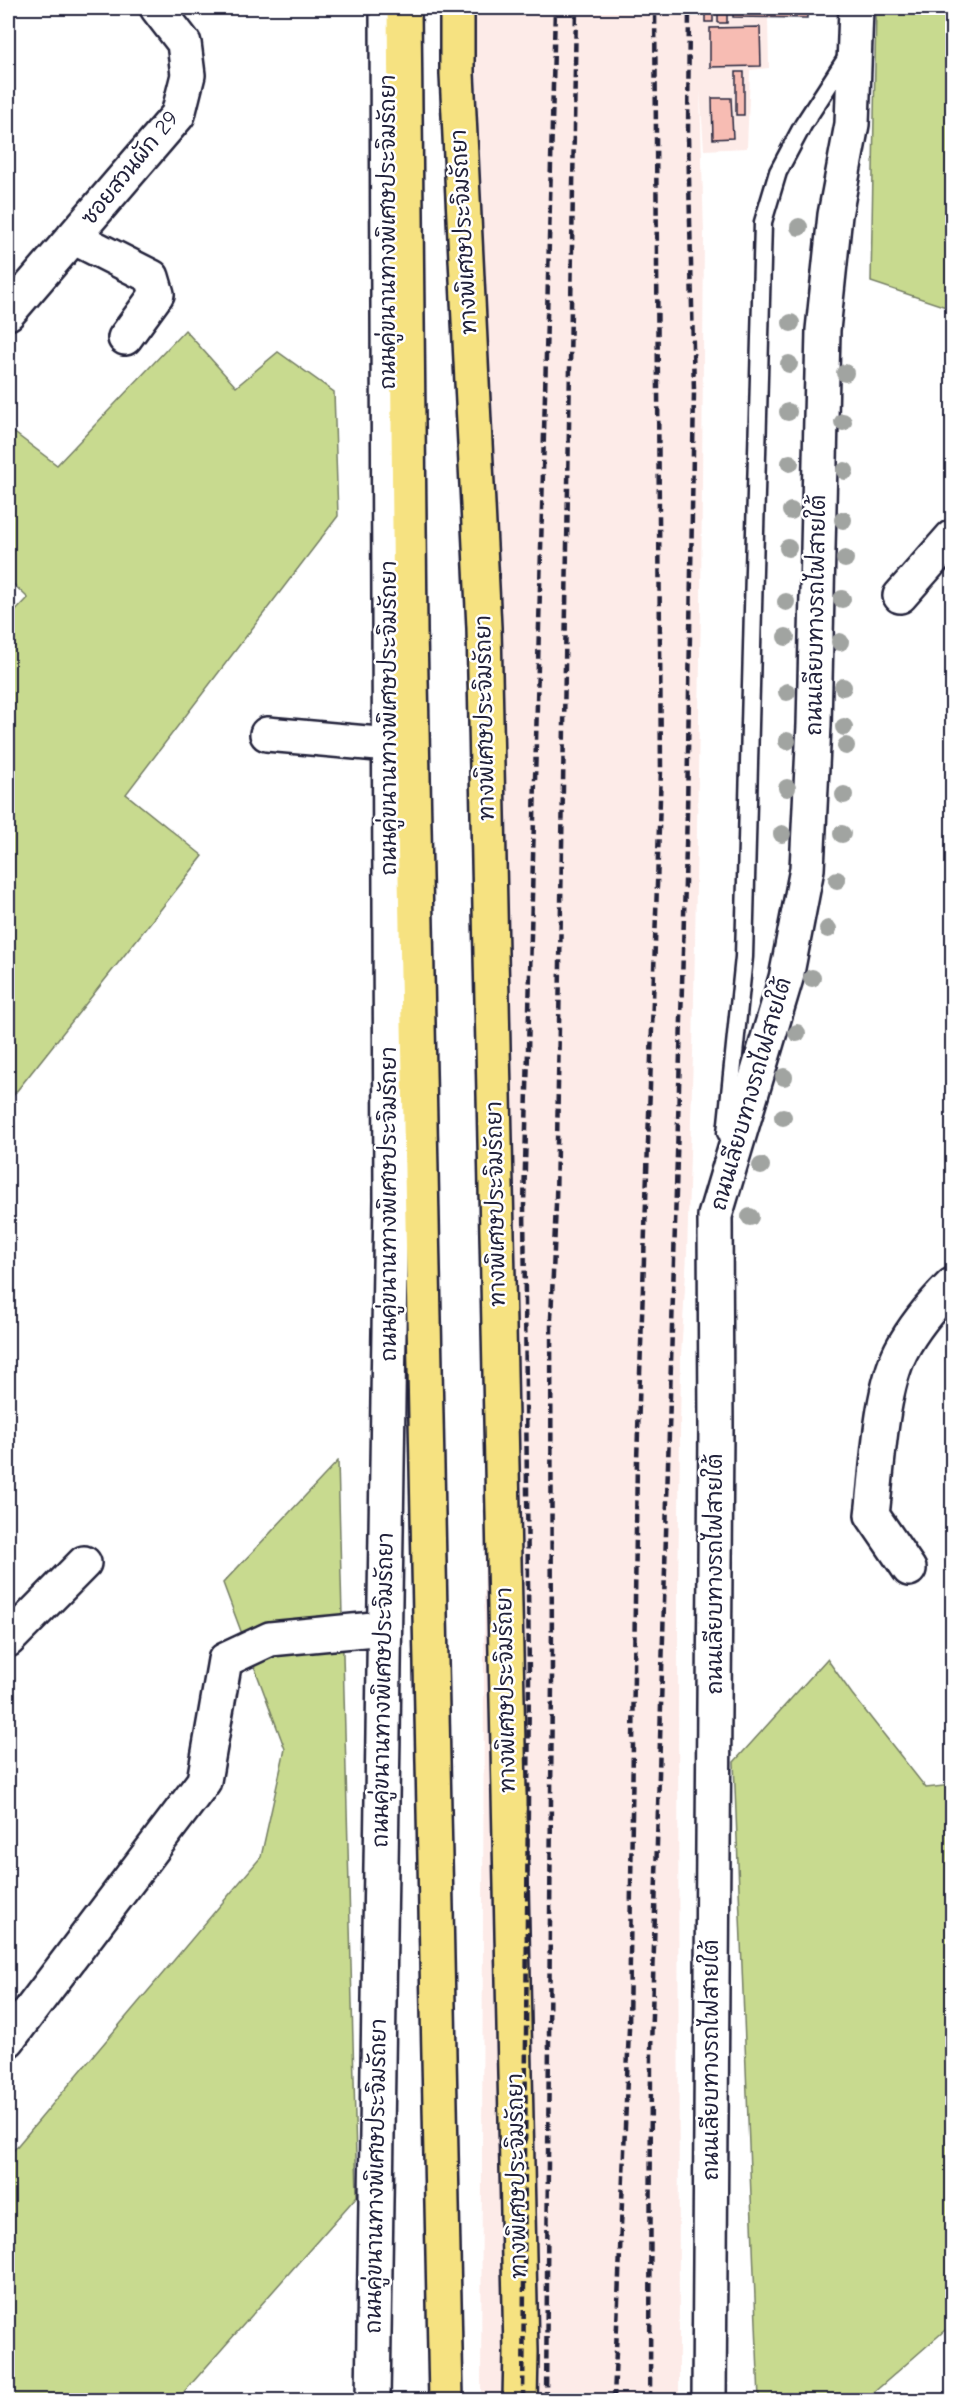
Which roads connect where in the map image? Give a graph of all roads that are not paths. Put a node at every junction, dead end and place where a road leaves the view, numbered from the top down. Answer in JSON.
{"nodes":[{"id":1,"x":158,"y":8,"type":"edge"},
{"id":2,"x":387,"y":8,"type":"edge"},
{"id":3,"x":404,"y":8,"type":"edge"},
{"id":4,"x":457,"y":8,"type":"edge"},
{"id":5,"x":856,"y":8,"type":"edge"},
{"id":6,"x":856,"y":43,"type":"junction"},
{"id":7,"x":74,"y":237,"type":"junction"},
{"id":8,"x":8,"y":313,"type":"edge"},
{"id":9,"x":125,"y":338,"type":"dead end"},
{"id":10,"x":952,"y":537,"type":"edge"},
{"id":11,"x":900,"y":596,"type":"dead end"},
{"id":12,"x":267,"y":734,"type":"dead end"},
{"id":13,"x":389,"y":745,"type":"junction"},
{"id":14,"x":715,"y":1216,"type":"junction"},
{"id":15,"x":952,"y":1285,"type":"edge"},
{"id":16,"x":84,"y":1563,"type":"dead end"},
{"id":17,"x":909,"y":1569,"type":"dead end"},
{"id":18,"x":384,"y":1628,"type":"junction"},
{"id":19,"x":8,"y":1640,"type":"edge"},
{"id":20,"x":10,"y":2030,"type":"edge"},
{"id":21,"x":373,"y":2400,"type":"edge"},
{"id":22,"x":446,"y":2400,"type":"edge"},
{"id":23,"x":520,"y":2400,"type":"edge"},
{"id":24,"x":709,"y":2400,"type":"edge"}],
"edges":[{"from":1,"to":7,"type":"main road","name":"ซอยสวนผัก 29"},
{"from":2,"to":13,"type":"main road","name":"ถนนคู่ขนานทางพิเศษประจิมรัถยา"},
{"from":3,"to":22,"type":"highway"},
{"from":4,"to":23,"type":"highway","name":"ทางพิเศษประจิมรัถยา"},
{"from":5,"to":6,"type":"main road","name":"ถนนเลียบทางรถไฟสายใต้"},
{"from":6,"to":14,"type":"main road","name":"ถนนเลียบทางรถไฟสายใต้"},
{"from":6,"to":14,"type":"lane"},
{"from":7,"to":8,"type":"main road","name":"ซอยสวนผัก 29"},
{"from":7,"to":9,"type":"main road"},
{"from":10,"to":11,"type":"main road"},
{"from":12,"to":13,"type":"main road"},
{"from":13,"to":18,"type":"main road","name":"ถนนคู่ขนานทางพิเศษประจิมรัถยา"},
{"from":14,"to":24,"type":"main road","name":"ถนนเลียบทางรถไฟสายใต้"},
{"from":15,"to":17,"type":"main road"},
{"from":16,"to":19,"type":"main road"},
{"from":18,"to":20,"type":"main road"},
{"from":18,"to":21,"type":"main road","name":"ถนนคู่ขนานทางพิเศษประจิมรัถยา"}]}
